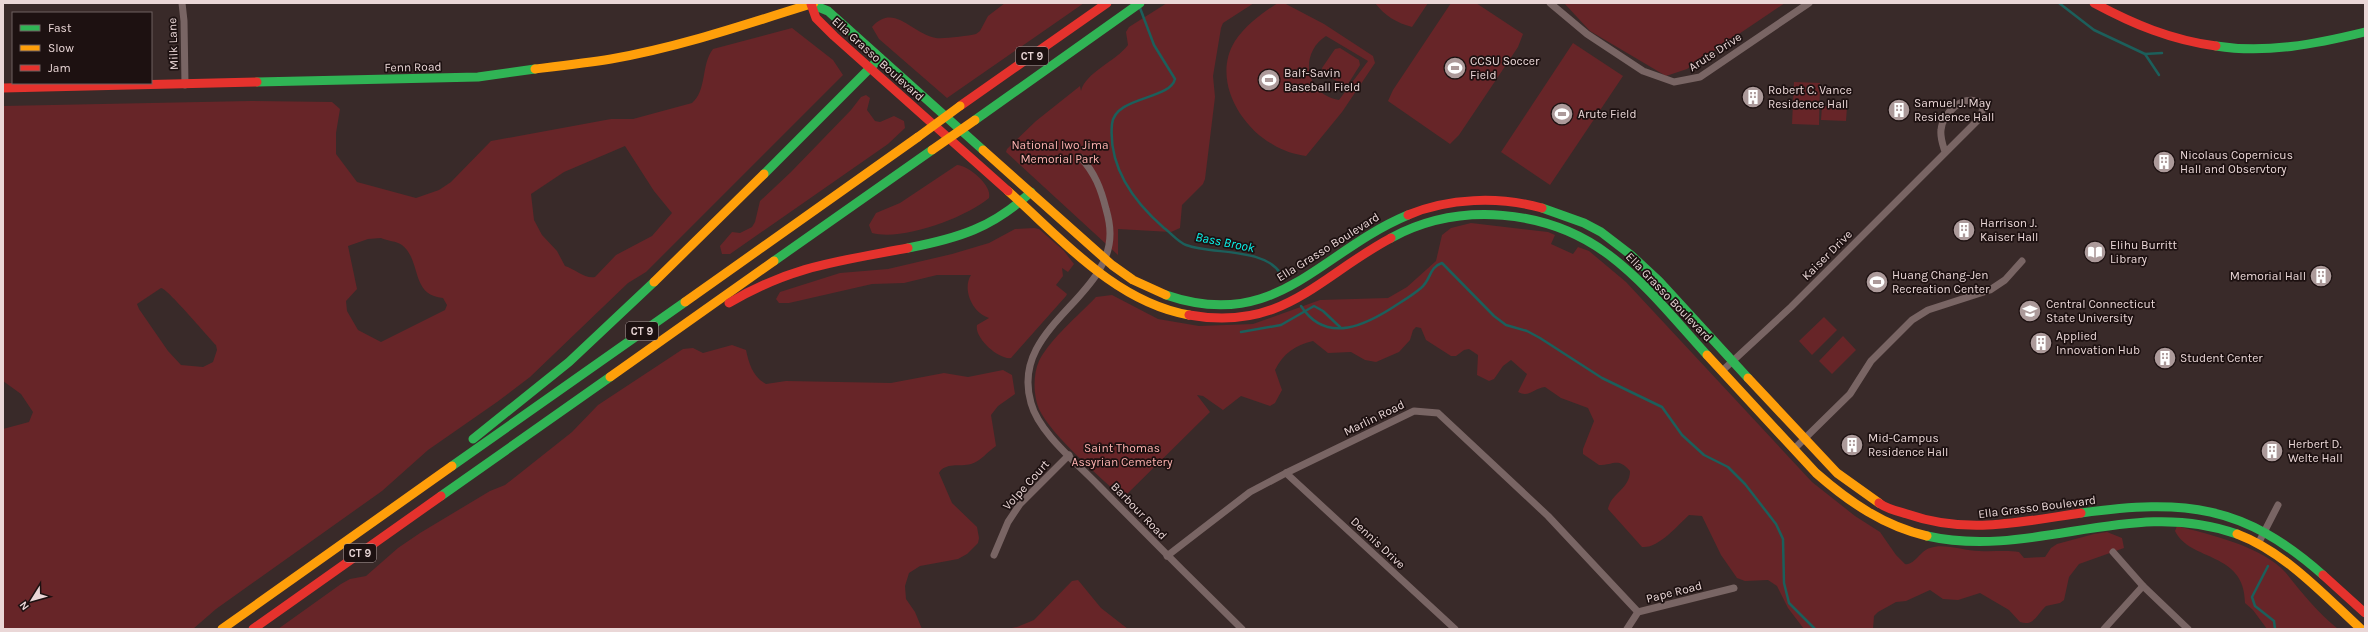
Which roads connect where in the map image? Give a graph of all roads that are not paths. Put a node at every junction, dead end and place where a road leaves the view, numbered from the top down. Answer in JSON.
{"nodes":[{"id":1,"x":182,"y":3,"type":"edge"},
{"id":2,"x":812,"y":3,"type":"edge"},
{"id":3,"x":1140,"y":3,"type":"edge"},
{"id":4,"x":1550,"y":3,"type":"edge"},
{"id":5,"x":2094,"y":3,"type":"edge"},
{"id":6,"x":1105,"y":4,"type":"edge"},
{"id":7,"x":1807,"y":5,"type":"edge"},
{"id":8,"x":2365,"y":32,"type":"edge"},
{"id":9,"x":880,"y":58,"type":"junction"},
{"id":10,"x":870,"y":68,"type":"junction"},
{"id":11,"x":185,"y":85,"type":"junction"},
{"id":12,"x":3,"y":88,"type":"edge"},
{"id":13,"x":1945,"y":152,"type":"junction"},
{"id":14,"x":1081,"y":158,"type":"dead end"},
{"id":15,"x":1031,"y":192,"type":"junction"},
{"id":16,"x":1021,"y":203,"type":"junction"},
{"id":17,"x":1335,"y":257,"type":"junction"},
{"id":18,"x":1104,"y":258,"type":"junction"},
{"id":19,"x":2022,"y":262,"type":"dead end"},
{"id":20,"x":1343,"y":268,"type":"junction"},
{"id":21,"x":1098,"y":272,"type":"junction"},
{"id":22,"x":1258,"y":299,"type":"junction"},
{"id":23,"x":1261,"y":313,"type":"junction"},
{"id":24,"x":669,"y":336,"type":"junction"},
{"id":25,"x":1733,"y":362,"type":"junction"},
{"id":26,"x":1722,"y":371,"type":"junction"},
{"id":27,"x":1805,"y":439,"type":"junction"},
{"id":28,"x":1794,"y":449,"type":"junction"},
{"id":29,"x":1069,"y":455,"type":"junction"},
{"id":30,"x":1286,"y":473,"type":"junction"},
{"id":31,"x":2278,"y":505,"type":"dead end"},
{"id":32,"x":2096,"y":512,"type":"junction"},
{"id":33,"x":2084,"y":514,"type":"junction"},
{"id":34,"x":366,"y":526,"type":"junction"},
{"id":35,"x":2098,"y":526,"type":"junction"},
{"id":36,"x":2086,"y":528,"type":"junction"},
{"id":37,"x":2264,"y":531,"type":"junction"},
{"id":38,"x":2258,"y":544,"type":"junction"},
{"id":39,"x":2112,"y":552,"type":"dead end"},
{"id":40,"x":994,"y":555,"type":"dead end"},
{"id":41,"x":1167,"y":556,"type":"junction"},
{"id":42,"x":2143,"y":586,"type":"junction"},
{"id":43,"x":1734,"y":588,"type":"dead end"},
{"id":44,"x":1638,"y":612,"type":"junction"},
{"id":45,"x":2365,"y":613,"type":"edge"},
{"id":46,"x":222,"y":629,"type":"edge"},
{"id":47,"x":254,"y":629,"type":"edge"},
{"id":48,"x":1242,"y":629,"type":"edge"},
{"id":49,"x":1454,"y":629,"type":"edge"},
{"id":50,"x":1627,"y":629,"type":"edge"},
{"id":51,"x":2104,"y":629,"type":"edge"},
{"id":52,"x":2188,"y":629,"type":"edge"},
{"id":53,"x":2361,"y":629,"type":"edge"}],
"edges":[{"from":1,"to":11,"type":"street","name":"Milk Lane"},
{"from":2,"to":9,"type":"main road","name":"Ella Grasso Boulevard"},
{"from":2,"to":10,"type":"main road","name":"Ella Grasso Boulevard"},
{"from":2,"to":11,"type":"main road","name":"Fenn Road"},
{"from":3,"to":24,"type":"main road","number":"CT 9","bridge":true},
{"from":4,"to":7,"type":"street","name":"Arute Drive"},
{"from":5,"to":8,"type":"main road"},
{"from":6,"to":34,"type":"main road","number":"CT 9","bridge":true},
{"from":9,"to":10,"type":"main road"},
{"from":9,"to":15,"type":"main road","name":"Ella Grasso Boulevard"},
{"from":10,"to":16,"type":"main road","name":"Ella Grasso Boulevard"},
{"from":10,"to":34,"type":"main road"},
{"from":11,"to":12,"type":"main road","name":"Fenn Road"},
{"from":13,"to":13,"type":"street","name":"Kaiser Drive"},
{"from":13,"to":25,"type":"street","name":"Kaiser Drive"},
{"from":14,"to":18,"type":"street","name":"Barbour Road"},
{"from":15,"to":16,"type":"main road"},
{"from":15,"to":18,"type":"main road","name":"Ella Grasso Boulevard"},
{"from":16,"to":21,"type":"main road","name":"Ella Grasso Boulevard"},
{"from":16,"to":24,"type":"main road"},
{"from":17,"to":20,"type":"main road"},
{"from":17,"to":22,"type":"main road","name":"Ella Grasso Boulevard"},
{"from":17,"to":25,"type":"main road","name":"Ella Grasso Boulevard"},
{"from":18,"to":21,"type":"street","name":"Barbour Road"},
{"from":18,"to":22,"type":"main road","name":"Ella Grasso Boulevard"},
{"from":19,"to":27,"type":"street"},
{"from":20,"to":23,"type":"main road","name":"Ella Grasso Boulevard"},
{"from":20,"to":26,"type":"main road","name":"Ella Grasso Boulevard"},
{"from":21,"to":23,"type":"main road","name":"Ella Grasso Boulevard"},
{"from":21,"to":29,"type":"street","name":"Barbour Road"},
{"from":22,"to":23,"type":"main road"},
{"from":24,"to":47,"type":"main road","number":"CT 9"},
{"from":25,"to":26,"type":"street","name":"Kaiser Drive"},
{"from":25,"to":27,"type":"main road","name":"Ella Grasso Boulevard"},
{"from":26,"to":28,"type":"main road","name":"Ella Grasso Boulevard"},
{"from":27,"to":28,"type":"street"},
{"from":27,"to":33,"type":"main road","name":"Ella Grasso Boulevard"},
{"from":28,"to":36,"type":"main road","name":"Ella Grasso Boulevard"},
{"from":29,"to":40,"type":"street","name":"Volpe Court"},
{"from":29,"to":41,"type":"street","name":"Barbour Road"},
{"from":30,"to":41,"type":"street","name":"Marlin Road"},
{"from":30,"to":44,"type":"street","name":"Marlin Road"},
{"from":30,"to":49,"type":"street","name":"Dennis Drive"},
{"from":31,"to":37,"type":"street"},
{"from":32,"to":33,"type":"main road","name":"Ella Grasso Boulevard"},
{"from":32,"to":35,"type":"main road"},
{"from":32,"to":37,"type":"main road","name":"Ella Grasso Boulevard"},
{"from":33,"to":36,"type":"main road"},
{"from":34,"to":46,"type":"main road","number":"CT 9"},
{"from":35,"to":36,"type":"main road","name":"Ella Grasso Boulevard"},
{"from":35,"to":38,"type":"main road","name":"Ella Grasso Boulevard"},
{"from":37,"to":38,"type":"street"},
{"from":37,"to":45,"type":"main road","name":"Ella Grasso Boulevard"},
{"from":38,"to":53,"type":"main road","name":"Ella Grasso Boulevard"},
{"from":39,"to":42,"type":"street"},
{"from":41,"to":48,"type":"street","name":"Barbour Road"},
{"from":42,"to":51,"type":"street"},
{"from":42,"to":52,"type":"street"},
{"from":43,"to":44,"type":"street","name":"Pape Road"},
{"from":44,"to":50,"type":"street","name":"Pape Road"}]}
